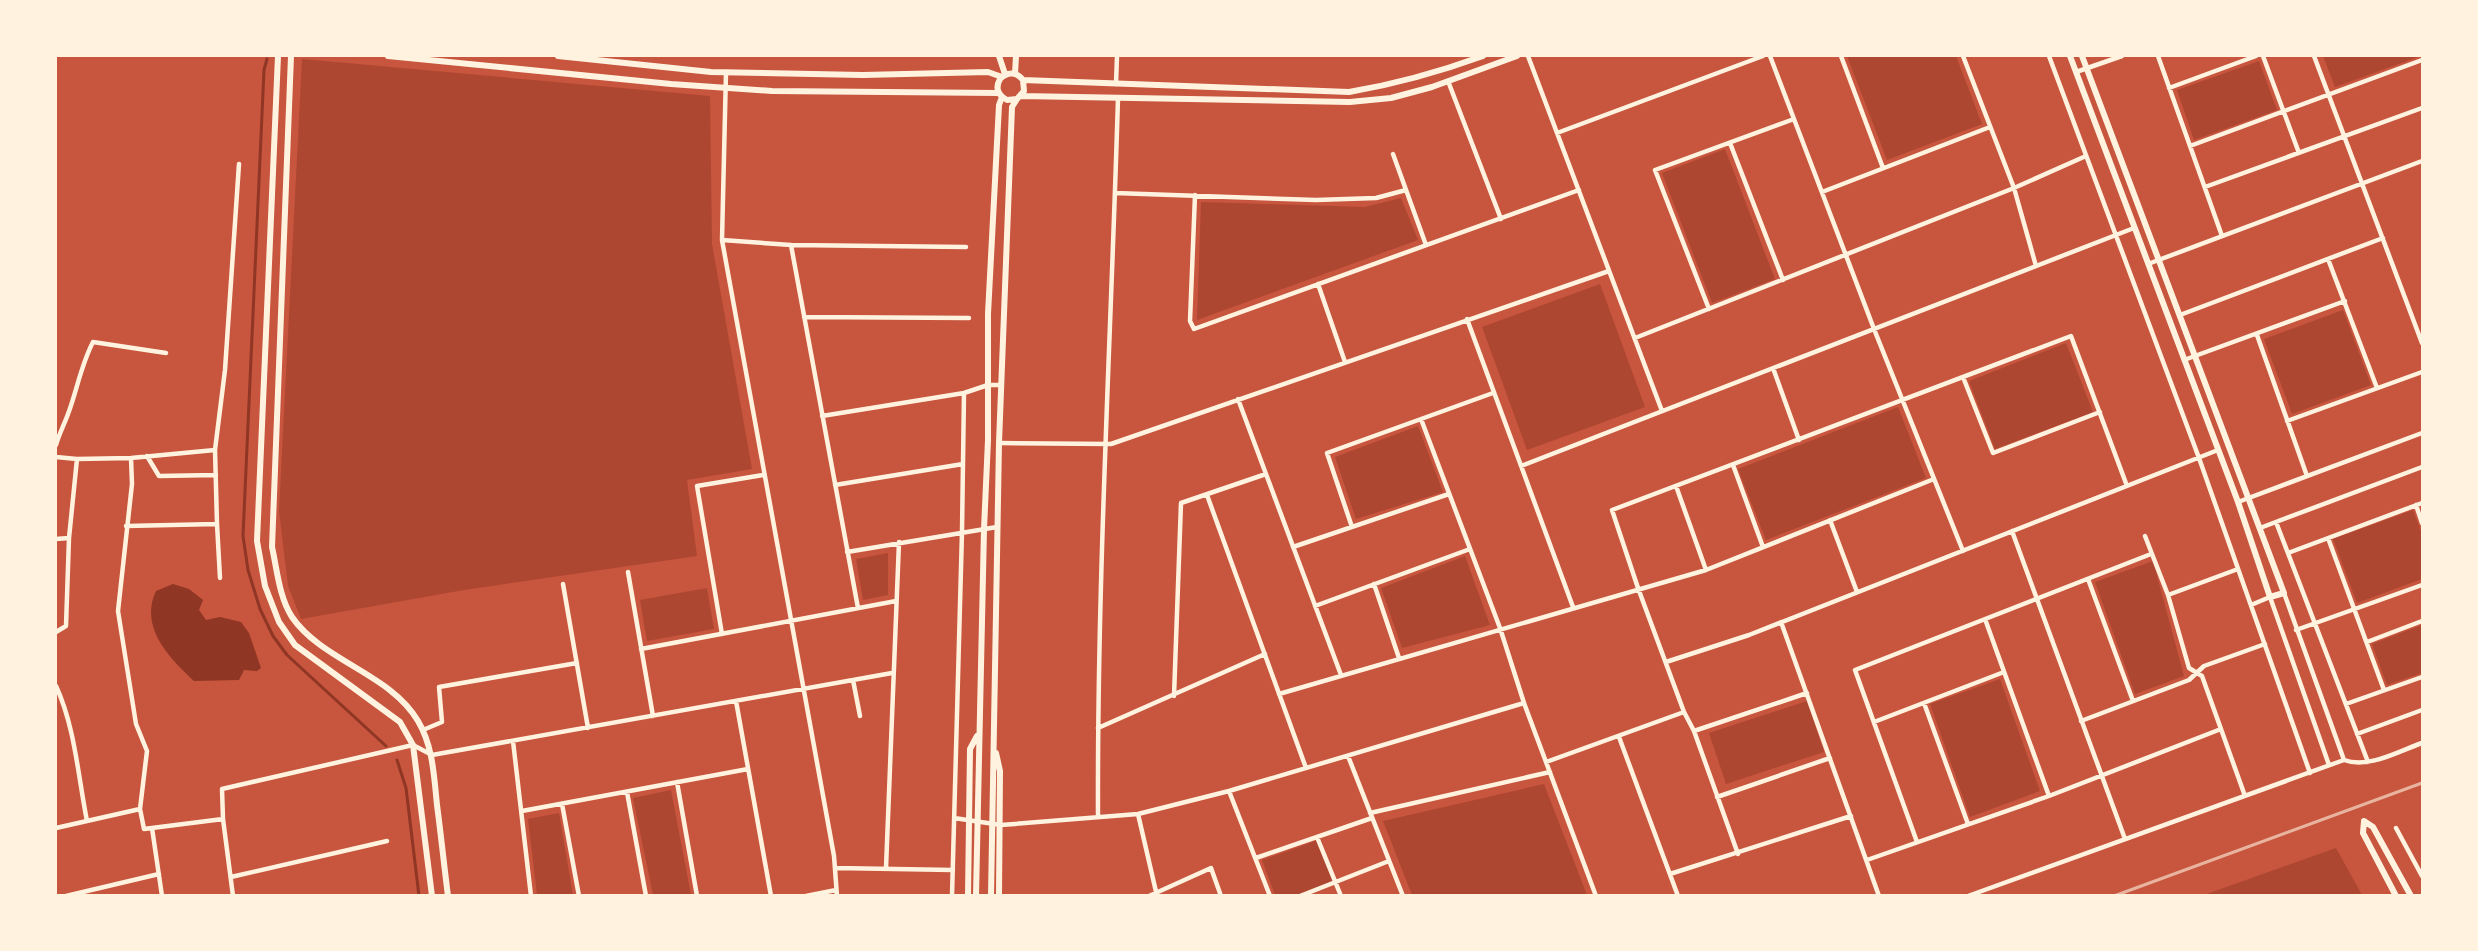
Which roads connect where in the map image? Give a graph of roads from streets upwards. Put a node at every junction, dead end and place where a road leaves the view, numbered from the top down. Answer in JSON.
{"nodes":[{"id":1,"x":278,"y":56,"type":"edge"},
{"id":2,"x":291,"y":56,"type":"edge"},
{"id":3,"x":388,"y":56,"type":"edge"},
{"id":4,"x":558,"y":56,"type":"edge"},
{"id":5,"x":999,"y":56,"type":"edge"},
{"id":6,"x":1016,"y":56,"type":"edge"},
{"id":7,"x":1117,"y":56,"type":"edge"},
{"id":8,"x":1483,"y":56,"type":"edge"},
{"id":9,"x":1517,"y":56,"type":"edge"},
{"id":10,"x":1528,"y":56,"type":"edge"},
{"id":11,"x":1763,"y":56,"type":"edge"},
{"id":12,"x":1770,"y":56,"type":"edge"},
{"id":13,"x":1841,"y":56,"type":"edge"},
{"id":14,"x":1963,"y":56,"type":"edge"},
{"id":15,"x":2049,"y":56,"type":"edge"},
{"id":16,"x":2070,"y":56,"type":"edge"},
{"id":17,"x":2082,"y":56,"type":"edge"},
{"id":18,"x":2122,"y":56,"type":"edge"},
{"id":19,"x":2158,"y":56,"type":"edge"},
{"id":20,"x":2256,"y":56,"type":"edge"},
{"id":21,"x":2263,"y":56,"type":"edge"},
{"id":22,"x":2314,"y":56,"type":"edge"},
{"id":23,"x":581,"y":57,"type":"edge"},
{"id":24,"x":2422,"y":60,"type":"edge"},
{"id":25,"x":2087,"y":68,"type":"junction"},
{"id":26,"x":726,"y":72,"type":"junction"},
{"id":27,"x":2076,"y":72,"type":"junction"},
{"id":28,"x":1016,"y":74,"type":"junction"},
{"id":29,"x":1003,"y":75,"type":"junction"},
{"id":30,"x":1023,"y":80,"type":"junction"},
{"id":31,"x":1403,"y":81,"type":"junction"},
{"id":32,"x":1448,"y":81,"type":"junction"},
{"id":33,"x":1116,"y":84,"type":"junction"},
{"id":34,"x":724,"y":88,"type":"junction"},
{"id":35,"x":2169,"y":88,"type":"junction"},
{"id":36,"x":1407,"y":94,"type":"junction"},
{"id":37,"x":2329,"y":94,"type":"junction"},
{"id":38,"x":1000,"y":95,"type":"junction"},
{"id":39,"x":1019,"y":97,"type":"junction"},
{"id":40,"x":1118,"y":98,"type":"junction"},
{"id":41,"x":2422,"y":108,"type":"edge"},
{"id":42,"x":2284,"y":111,"type":"junction"},
{"id":43,"x":1794,"y":119,"type":"junction"},
{"id":44,"x":1990,"y":127,"type":"junction"},
{"id":45,"x":1557,"y":133,"type":"junction"},
{"id":46,"x":2344,"y":136,"type":"junction"},
{"id":47,"x":1730,"y":143,"type":"junction"},
{"id":48,"x":2190,"y":146,"type":"junction"},
{"id":49,"x":2299,"y":153,"type":"junction"},
{"id":50,"x":1393,"y":154,"type":"dead end"},
{"id":51,"x":2086,"y":156,"type":"junction"},
{"id":52,"x":2422,"y":161,"type":"edge"},
{"id":53,"x":239,"y":164,"type":"dead end"},
{"id":54,"x":1883,"y":168,"type":"junction"},
{"id":55,"x":2362,"y":184,"type":"junction"},
{"id":56,"x":2205,"y":187,"type":"junction"},
{"id":57,"x":2014,"y":188,"type":"junction"},
{"id":58,"x":1406,"y":190,"type":"junction"},
{"id":59,"x":1579,"y":190,"type":"junction"},
{"id":60,"x":1822,"y":192,"type":"junction"},
{"id":61,"x":1115,"y":193,"type":"junction"},
{"id":62,"x":1195,"y":195,"type":"junction"},
{"id":63,"x":1501,"y":219,"type":"junction"},
{"id":64,"x":2134,"y":228,"type":"junction"},
{"id":65,"x":2116,"y":235,"type":"junction"},
{"id":66,"x":2222,"y":236,"type":"junction"},
{"id":67,"x":2383,"y":238,"type":"junction"},
{"id":68,"x":722,"y":240,"type":"junction"},
{"id":69,"x":791,"y":245,"type":"junction"},
{"id":70,"x":1426,"y":245,"type":"junction"},
{"id":71,"x":966,"y":247,"type":"dead end"},
{"id":72,"x":1846,"y":254,"type":"junction"},
{"id":73,"x":2159,"y":259,"type":"junction"},
{"id":74,"x":2328,"y":259,"type":"junction"},
{"id":75,"x":2148,"y":264,"type":"junction"},
{"id":76,"x":2036,"y":266,"type":"junction"},
{"id":77,"x":1609,"y":271,"type":"junction"},
{"id":78,"x":1784,"y":280,"type":"junction"},
{"id":79,"x":1318,"y":284,"type":"junction"},
{"id":80,"x":2345,"y":302,"type":"junction"},
{"id":81,"x":1709,"y":309,"type":"junction"},
{"id":82,"x":2180,"y":315,"type":"junction"},
{"id":83,"x":804,"y":317,"type":"junction"},
{"id":84,"x":969,"y":318,"type":"dead end"},
{"id":85,"x":1467,"y":319,"type":"junction"},
{"id":86,"x":1874,"y":329,"type":"junction"},
{"id":87,"x":2257,"y":335,"type":"junction"},
{"id":88,"x":1635,"y":338,"type":"junction"},
{"id":89,"x":2422,"y":343,"type":"edge"},
{"id":90,"x":166,"y":353,"type":"dead end"},
{"id":91,"x":2195,"y":356,"type":"junction"},
{"id":92,"x":2184,"y":360,"type":"junction"},
{"id":93,"x":1345,"y":362,"type":"junction"},
{"id":94,"x":1773,"y":368,"type":"junction"},
{"id":95,"x":2422,"y":372,"type":"edge"},
{"id":96,"x":1964,"y":377,"type":"junction"},
{"id":97,"x":988,"y":385,"type":"junction"},
{"id":98,"x":1001,"y":385,"type":"junction"},
{"id":99,"x":2377,"y":388,"type":"junction"},
{"id":100,"x":964,"y":393,"type":"junction"},
{"id":101,"x":1493,"y":393,"type":"junction"},
{"id":102,"x":1238,"y":399,"type":"junction"},
{"id":103,"x":1902,"y":400,"type":"junction"},
{"id":104,"x":1662,"y":411,"type":"junction"},
{"id":105,"x":2100,"y":412,"type":"junction"},
{"id":106,"x":822,"y":416,"type":"junction"},
{"id":107,"x":1421,"y":419,"type":"junction"},
{"id":108,"x":2287,"y":421,"type":"junction"},
{"id":109,"x":2422,"y":433,"type":"edge"},
{"id":110,"x":1800,"y":440,"type":"junction"},
{"id":111,"x":999,"y":443,"type":"junction"},
{"id":112,"x":1105,"y":444,"type":"junction"},
{"id":113,"x":56,"y":445,"type":"edge"},
{"id":114,"x":215,"y":450,"type":"junction"},
{"id":115,"x":2218,"y":450,"type":"junction"},
{"id":116,"x":147,"y":456,"type":"junction"},
{"id":117,"x":56,"y":457,"type":"edge"},
{"id":118,"x":131,"y":458,"type":"junction"},
{"id":119,"x":2199,"y":458,"type":"junction"},
{"id":120,"x":77,"y":459,"type":"junction"},
{"id":121,"x":963,"y":464,"type":"junction"},
{"id":122,"x":1733,"y":465,"type":"junction"},
{"id":123,"x":1521,"y":466,"type":"junction"},
{"id":124,"x":2422,"y":467,"type":"edge"},
{"id":125,"x":1266,"y":474,"type":"junction"},
{"id":126,"x":216,"y":475,"type":"junction"},
{"id":127,"x":763,"y":475,"type":"junction"},
{"id":128,"x":2307,"y":476,"type":"junction"},
{"id":129,"x":1934,"y":479,"type":"junction"},
{"id":130,"x":835,"y":485,"type":"junction"},
{"id":131,"x":1676,"y":486,"type":"junction"},
{"id":132,"x":2127,"y":486,"type":"junction"},
{"id":133,"x":1449,"y":494,"type":"junction"},
{"id":134,"x":1207,"y":495,"type":"junction"},
{"id":135,"x":2248,"y":498,"type":"junction"},
{"id":136,"x":2238,"y":502,"type":"junction"},
{"id":137,"x":2422,"y":503,"type":"edge"},
{"id":138,"x":2415,"y":506,"type":"junction"},
{"id":139,"x":1830,"y":520,"type":"junction"},
{"id":140,"x":2277,"y":522,"type":"junction"},
{"id":141,"x":217,"y":524,"type":"junction"},
{"id":142,"x":2422,"y":524,"type":"edge"},
{"id":143,"x":126,"y":526,"type":"junction"},
{"id":144,"x":997,"y":527,"type":"junction"},
{"id":145,"x":1352,"y":527,"type":"junction"},
{"id":146,"x":2260,"y":528,"type":"junction"},
{"id":147,"x":984,"y":529,"type":"junction"},
{"id":148,"x":2012,"y":531,"type":"junction"},
{"id":149,"x":962,"y":532,"type":"junction"},
{"id":150,"x":2145,"y":536,"type":"dead end"},
{"id":151,"x":69,"y":538,"type":"junction"},
{"id":152,"x":2328,"y":538,"type":"junction"},
{"id":153,"x":56,"y":539,"type":"edge"},
{"id":154,"x":899,"y":542,"type":"junction"},
{"id":155,"x":1293,"y":547,"type":"junction"},
{"id":156,"x":1763,"y":547,"type":"junction"},
{"id":157,"x":1470,"y":549,"type":"junction"},
{"id":158,"x":1963,"y":551,"type":"junction"},
{"id":159,"x":847,"y":552,"type":"junction"},
{"id":160,"x":2289,"y":553,"type":"junction"},
{"id":161,"x":2151,"y":554,"type":"junction"},
{"id":162,"x":2238,"y":569,"type":"junction"},
{"id":163,"x":1706,"y":570,"type":"junction"},
{"id":164,"x":628,"y":572,"type":"dead end"},
{"id":165,"x":220,"y":578,"type":"dead end"},
{"id":166,"x":2088,"y":579,"type":"junction"},
{"id":167,"x":563,"y":584,"type":"dead end"},
{"id":168,"x":1374,"y":584,"type":"junction"},
{"id":169,"x":2422,"y":585,"type":"edge"},
{"id":170,"x":1638,"y":588,"type":"junction"},
{"id":171,"x":1857,"y":592,"type":"junction"},
{"id":172,"x":2284,"y":593,"type":"junction"},
{"id":173,"x":2168,"y":595,"type":"junction"},
{"id":174,"x":2270,"y":597,"type":"junction"},
{"id":175,"x":2037,"y":599,"type":"junction"},
{"id":176,"x":896,"y":601,"type":"junction"},
{"id":177,"x":2251,"y":605,"type":"junction"},
{"id":178,"x":1315,"y":606,"type":"junction"},
{"id":179,"x":1573,"y":607,"type":"junction"},
{"id":180,"x":858,"y":608,"type":"junction"},
{"id":181,"x":2355,"y":609,"type":"junction"},
{"id":182,"x":1986,"y":619,"type":"junction"},
{"id":183,"x":790,"y":621,"type":"junction"},
{"id":184,"x":2422,"y":621,"type":"edge"},
{"id":185,"x":1781,"y":622,"type":"junction"},
{"id":186,"x":2315,"y":622,"type":"junction"},
{"id":187,"x":1500,"y":628,"type":"junction"},
{"id":188,"x":2296,"y":630,"type":"junction"},
{"id":189,"x":56,"y":632,"type":"edge"},
{"id":190,"x":722,"y":634,"type":"junction"},
{"id":191,"x":2367,"y":642,"type":"junction"},
{"id":192,"x":2265,"y":644,"type":"junction"},
{"id":193,"x":641,"y":649,"type":"junction"},
{"id":194,"x":1265,"y":654,"type":"junction"},
{"id":195,"x":1399,"y":658,"type":"junction"},
{"id":196,"x":1666,"y":662,"type":"junction"},
{"id":197,"x":577,"y":663,"type":"junction"},
{"id":198,"x":2004,"y":672,"type":"junction"},
{"id":199,"x":892,"y":673,"type":"junction"},
{"id":200,"x":2197,"y":673,"type":"junction"},
{"id":201,"x":1341,"y":675,"type":"junction"},
{"id":202,"x":2422,"y":677,"type":"edge"},
{"id":203,"x":854,"y":680,"type":"junction"},
{"id":204,"x":56,"y":686,"type":"edge"},
{"id":205,"x":803,"y":689,"type":"junction"},
{"id":206,"x":2384,"y":690,"type":"junction"},
{"id":207,"x":1807,"y":693,"type":"junction"},
{"id":208,"x":1279,"y":694,"type":"junction"},
{"id":209,"x":1174,"y":696,"type":"junction"},
{"id":210,"x":735,"y":701,"type":"junction"},
{"id":211,"x":2133,"y":701,"type":"junction"},
{"id":212,"x":63,"y":702,"type":"junction"},
{"id":213,"x":1924,"y":702,"type":"junction"},
{"id":214,"x":1524,"y":703,"type":"junction"},
{"id":215,"x":56,"y":704,"type":"edge"},
{"id":216,"x":2346,"y":704,"type":"junction"},
{"id":217,"x":2422,"y":710,"type":"edge"},
{"id":218,"x":1684,"y":712,"type":"junction"},
{"id":219,"x":653,"y":716,"type":"junction"},
{"id":220,"x":860,"y":716,"type":"dead end"},
{"id":221,"x":2081,"y":721,"type":"junction"},
{"id":222,"x":1874,"y":722,"type":"junction"},
{"id":223,"x":588,"y":728,"type":"junction"},
{"id":224,"x":1098,"y":728,"type":"junction"},
{"id":225,"x":2221,"y":729,"type":"junction"},
{"id":226,"x":423,"y":730,"type":"junction"},
{"id":227,"x":1694,"y":731,"type":"junction"},
{"id":228,"x":2357,"y":734,"type":"junction"},
{"id":229,"x":978,"y":735,"type":"junction"},
{"id":230,"x":1619,"y":737,"type":"junction"},
{"id":231,"x":513,"y":741,"type":"junction"},
{"id":232,"x":2422,"y":743,"type":"edge"},
{"id":233,"x":993,"y":744,"type":"junction"},
{"id":234,"x":413,"y":745,"type":"junction"},
{"id":235,"x":432,"y":756,"type":"junction"},
{"id":236,"x":1348,"y":756,"type":"junction"},
{"id":237,"x":1830,"y":758,"type":"junction"},
{"id":238,"x":2344,"y":760,"type":"junction"},
{"id":239,"x":1546,"y":762,"type":"junction"},
{"id":240,"x":2368,"y":762,"type":"junction"},
{"id":241,"x":2329,"y":765,"type":"junction"},
{"id":242,"x":1306,"y":768,"type":"junction"},
{"id":243,"x":748,"y":769,"type":"junction"},
{"id":244,"x":1550,"y":772,"type":"junction"},
{"id":245,"x":2310,"y":773,"type":"junction"},
{"id":246,"x":2101,"y":775,"type":"junction"},
{"id":247,"x":677,"y":782,"type":"junction"},
{"id":248,"x":1229,"y":791,"type":"junction"},
{"id":249,"x":627,"y":792,"type":"junction"},
{"id":250,"x":2049,"y":796,"type":"junction"},
{"id":251,"x":2245,"y":796,"type":"junction"},
{"id":252,"x":1717,"y":797,"type":"junction"},
{"id":253,"x":562,"y":804,"type":"junction"},
{"id":254,"x":140,"y":809,"type":"junction"},
{"id":255,"x":522,"y":811,"type":"junction"},
{"id":256,"x":1138,"y":814,"type":"junction"},
{"id":257,"x":1371,"y":815,"type":"junction"},
{"id":258,"x":1851,"y":816,"type":"junction"},
{"id":259,"x":1098,"y":817,"type":"junction"},
{"id":260,"x":954,"y":818,"type":"junction"},
{"id":261,"x":969,"y":818,"type":"junction"},
{"id":262,"x":223,"y":819,"type":"junction"},
{"id":263,"x":87,"y":820,"type":"junction"},
{"id":264,"x":1968,"y":824,"type":"junction"},
{"id":265,"x":1001,"y":825,"type":"junction"},
{"id":266,"x":56,"y":828,"type":"edge"},
{"id":267,"x":152,"y":828,"type":"junction"},
{"id":268,"x":2396,"y":828,"type":"dead end"},
{"id":269,"x":1317,"y":837,"type":"junction"},
{"id":270,"x":2125,"y":839,"type":"junction"},
{"id":271,"x":387,"y":841,"type":"dead end"},
{"id":272,"x":1917,"y":842,"type":"junction"},
{"id":273,"x":1738,"y":854,"type":"junction"},
{"id":274,"x":1256,"y":858,"type":"junction"},
{"id":275,"x":1867,"y":860,"type":"junction"},
{"id":276,"x":1389,"y":861,"type":"junction"},
{"id":277,"x":835,"y":867,"type":"junction"},
{"id":278,"x":886,"y":868,"type":"junction"},
{"id":279,"x":953,"y":870,"type":"junction"},
{"id":280,"x":159,"y":874,"type":"junction"},
{"id":281,"x":1670,"y":874,"type":"junction"},
{"id":282,"x":2422,"y":876,"type":"edge"},
{"id":283,"x":231,"y":877,"type":"junction"},
{"id":284,"x":1335,"y":882,"type":"junction"},
{"id":285,"x":836,"y":893,"type":"edge"},
{"id":286,"x":1157,"y":894,"type":"edge"},
{"id":287,"x":66,"y":896,"type":"edge"},
{"id":288,"x":162,"y":896,"type":"edge"},
{"id":289,"x":233,"y":896,"type":"edge"},
{"id":290,"x":432,"y":896,"type":"edge"},
{"id":291,"x":448,"y":896,"type":"edge"},
{"id":292,"x":531,"y":896,"type":"edge"},
{"id":293,"x":579,"y":896,"type":"edge"},
{"id":294,"x":646,"y":896,"type":"edge"},
{"id":295,"x":697,"y":896,"type":"edge"},
{"id":296,"x":771,"y":896,"type":"edge"},
{"id":297,"x":806,"y":896,"type":"edge"},
{"id":298,"x":952,"y":896,"type":"edge"},
{"id":299,"x":968,"y":896,"type":"edge"},
{"id":300,"x":976,"y":896,"type":"edge"},
{"id":301,"x":991,"y":896,"type":"edge"},
{"id":302,"x":999,"y":896,"type":"edge"},
{"id":303,"x":1149,"y":896,"type":"edge"},
{"id":304,"x":1221,"y":896,"type":"edge"},
{"id":305,"x":1270,"y":896,"type":"edge"},
{"id":306,"x":1300,"y":896,"type":"edge"},
{"id":307,"x":1341,"y":896,"type":"edge"},
{"id":308,"x":1403,"y":896,"type":"edge"},
{"id":309,"x":1596,"y":896,"type":"edge"},
{"id":310,"x":1678,"y":896,"type":"edge"},
{"id":311,"x":1879,"y":896,"type":"edge"},
{"id":312,"x":1968,"y":896,"type":"edge"},
{"id":313,"x":2396,"y":896,"type":"edge"},
{"id":314,"x":2411,"y":896,"type":"edge"}],
"edges":[{"from":1,"to":234,"type":"street"},
{"from":2,"to":226,"type":"street"},
{"from":3,"to":34,"type":"street"},
{"from":4,"to":23,"type":"street"},
{"from":5,"to":29,"type":"street"},
{"from":6,"to":28,"type":"street"},
{"from":7,"to":33,"type":"street"},
{"from":8,"to":31,"type":"street"},
{"from":9,"to":32,"type":"street"},
{"from":10,"to":45,"type":"street"},
{"from":11,"to":45,"type":"street"},
{"from":12,"to":43,"type":"street"},
{"from":13,"to":54,"type":"street"},
{"from":14,"to":44,"type":"street"},
{"from":15,"to":51,"type":"street"},
{"from":16,"to":27,"type":"street"},
{"from":17,"to":25,"type":"street"},
{"from":18,"to":25,"type":"street"},
{"from":19,"to":35,"type":"street"},
{"from":20,"to":35,"type":"street"},
{"from":21,"to":42,"type":"street"},
{"from":22,"to":37,"type":"street"},
{"from":23,"to":26,"type":"street"},
{"from":24,"to":37,"type":"street"},
{"from":25,"to":27,"type":"street"},
{"from":25,"to":73,"type":"street"},
{"from":26,"to":29,"type":"street"},
{"from":26,"to":34,"type":"street"},
{"from":27,"to":64,"type":"street"},
{"from":28,"to":29,"type":"street"},
{"from":28,"to":30,"type":"street"},
{"from":29,"to":38,"type":"street"},
{"from":30,"to":33,"type":"street"},
{"from":30,"to":39,"type":"street"},
{"from":31,"to":33,"type":"street"},
{"from":31,"to":36,"type":"street"},
{"from":32,"to":36,"type":"street"},
{"from":32,"to":63,"type":"street"},
{"from":34,"to":38,"type":"street"},
{"from":34,"to":68,"type":"street"},
{"from":35,"to":48,"type":"street"},
{"from":36,"to":40,"type":"street"},
{"from":37,"to":42,"type":"street"},
{"from":37,"to":46,"type":"street"},
{"from":38,"to":39,"type":"street"},
{"from":38,"to":97,"type":"street"},
{"from":39,"to":40,"type":"street"},
{"from":39,"to":98,"type":"street"},
{"from":40,"to":61,"type":"street"},
{"from":41,"to":46,"type":"street"},
{"from":42,"to":48,"type":"street"},
{"from":42,"to":49,"type":"street"},
{"from":43,"to":47,"type":"street"},
{"from":43,"to":60,"type":"street"},
{"from":44,"to":54,"type":"street"},
{"from":44,"to":57,"type":"street"},
{"from":45,"to":59,"type":"street"},
{"from":46,"to":49,"type":"street"},
{"from":46,"to":55,"type":"street"},
{"from":47,"to":78,"type":"street"},
{"from":47,"to":81,"type":"street"},
{"from":48,"to":56,"type":"street"},
{"from":49,"to":56,"type":"street"},
{"from":50,"to":58,"type":"street"},
{"from":51,"to":57,"type":"street"},
{"from":51,"to":65,"type":"street"},
{"from":52,"to":55,"type":"street"},
{"from":53,"to":114,"type":"street"},
{"from":54,"to":60,"type":"street"},
{"from":55,"to":66,"type":"street"},
{"from":55,"to":67,"type":"street"},
{"from":56,"to":66,"type":"street"},
{"from":57,"to":72,"type":"street"},
{"from":57,"to":76,"type":"street"},
{"from":58,"to":62,"type":"street"},
{"from":58,"to":70,"type":"street"},
{"from":59,"to":63,"type":"street"},
{"from":59,"to":77,"type":"street"},
{"from":60,"to":72,"type":"street"},
{"from":61,"to":62,"type":"street"},
{"from":61,"to":112,"type":"street"},
{"from":62,"to":79,"type":"street"},
{"from":63,"to":70,"type":"street"},
{"from":64,"to":65,"type":"street"},
{"from":64,"to":75,"type":"street"},
{"from":65,"to":76,"type":"street"},
{"from":65,"to":119,"type":"street"},
{"from":66,"to":73,"type":"street"},
{"from":67,"to":74,"type":"street"},
{"from":67,"to":89,"type":"street"},
{"from":68,"to":69,"type":"street"},
{"from":68,"to":127,"type":"street"},
{"from":69,"to":71,"type":"street"},
{"from":69,"to":83,"type":"street"},
{"from":70,"to":79,"type":"street"},
{"from":72,"to":78,"type":"street"},
{"from":72,"to":86,"type":"street"},
{"from":73,"to":75,"type":"street"},
{"from":73,"to":82,"type":"street"},
{"from":74,"to":80,"type":"street"},
{"from":74,"to":82,"type":"street"},
{"from":75,"to":92,"type":"street"},
{"from":76,"to":86,"type":"street"},
{"from":77,"to":85,"type":"street"},
{"from":77,"to":88,"type":"street"},
{"from":78,"to":81,"type":"street"},
{"from":79,"to":93,"type":"street"},
{"from":80,"to":87,"type":"street"},
{"from":80,"to":99,"type":"street"},
{"from":81,"to":88,"type":"street"},
{"from":82,"to":91,"type":"street"},
{"from":83,"to":84,"type":"street"},
{"from":83,"to":106,"type":"street"},
{"from":85,"to":93,"type":"street"},
{"from":85,"to":101,"type":"street"},
{"from":86,"to":94,"type":"street"},
{"from":86,"to":103,"type":"street"},
{"from":87,"to":91,"type":"street"},
{"from":87,"to":108,"type":"street"},
{"from":88,"to":104,"type":"street"},
{"from":90,"to":113,"type":"street"},
{"from":91,"to":92,"type":"street"},
{"from":91,"to":135,"type":"street"},
{"from":92,"to":115,"type":"street"},
{"from":93,"to":102,"type":"street"},
{"from":94,"to":104,"type":"street"},
{"from":94,"to":110,"type":"street"},
{"from":95,"to":99,"type":"street"},
{"from":96,"to":103,"type":"street"},
{"from":96,"to":105,"type":"street"},
{"from":96,"to":105,"type":"street"},
{"from":97,"to":98,"type":"street"},
{"from":97,"to":100,"type":"street"},
{"from":97,"to":147,"type":"street"},
{"from":98,"to":111,"type":"street"},
{"from":99,"to":108,"type":"street"},
{"from":100,"to":106,"type":"street"},
{"from":100,"to":121,"type":"street"},
{"from":101,"to":107,"type":"street"},
{"from":101,"to":123,"type":"street"},
{"from":102,"to":112,"type":"street"},
{"from":102,"to":125,"type":"street"},
{"from":103,"to":110,"type":"street"},
{"from":103,"to":129,"type":"street"},
{"from":104,"to":123,"type":"street"},
{"from":105,"to":132,"type":"street"},
{"from":106,"to":130,"type":"street"},
{"from":107,"to":133,"type":"street"},
{"from":107,"to":145,"type":"street"},
{"from":108,"to":128,"type":"street"},
{"from":109,"to":128,"type":"street"},
{"from":110,"to":122,"type":"street"},
{"from":111,"to":112,"type":"street"},
{"from":111,"to":144,"type":"street"},
{"from":112,"to":224,"type":"street"},
{"from":114,"to":116,"type":"street"},
{"from":114,"to":126,"type":"street"},
{"from":115,"to":119,"type":"street"},
{"from":115,"to":136,"type":"street"},
{"from":116,"to":118,"type":"street"},
{"from":116,"to":126,"type":"street"},
{"from":117,"to":120,"type":"street"},
{"from":118,"to":120,"type":"street"},
{"from":118,"to":143,"type":"street"},
{"from":119,"to":132,"type":"street"},
{"from":119,"to":162,"type":"street"},
{"from":120,"to":151,"type":"street"},
{"from":121,"to":130,"type":"street"},
{"from":121,"to":149,"type":"street"},
{"from":122,"to":131,"type":"street"},
{"from":122,"to":156,"type":"street"},
{"from":123,"to":179,"type":"street"},
{"from":124,"to":140,"type":"street"},
{"from":125,"to":134,"type":"street"},
{"from":125,"to":155,"type":"street"},
{"from":126,"to":141,"type":"street"},
{"from":127,"to":183,"type":"street"},
{"from":127,"to":190,"type":"street"},
{"from":128,"to":135,"type":"street"},
{"from":129,"to":139,"type":"street"},
{"from":129,"to":158,"type":"street"},
{"from":130,"to":159,"type":"street"},
{"from":131,"to":163,"type":"street"},
{"from":131,"to":170,"type":"street"},
{"from":132,"to":148,"type":"street"},
{"from":133,"to":145,"type":"street"},
{"from":133,"to":157,"type":"street"},
{"from":134,"to":194,"type":"street"},
{"from":134,"to":209,"type":"street"},
{"from":135,"to":136,"type":"street"},
{"from":135,"to":146,"type":"street"},
{"from":136,"to":174,"type":"street"},
{"from":137,"to":138,"type":"street"},
{"from":138,"to":142,"type":"street"},
{"from":138,"to":152,"type":"street"},
{"from":139,"to":156,"type":"street"},
{"from":139,"to":171,"type":"street"},
{"from":140,"to":146,"type":"street"},
{"from":140,"to":160,"type":"street"},
{"from":141,"to":143,"type":"street"},
{"from":141,"to":165,"type":"street"},
{"from":143,"to":254,"type":"street"},
{"from":144,"to":147,"type":"street"},
{"from":144,"to":233,"type":"street"},
{"from":145,"to":155,"type":"street"},
{"from":146,"to":172,"type":"street"},
{"from":147,"to":149,"type":"street"},
{"from":147,"to":229,"type":"street"},
{"from":148,"to":158,"type":"street"},
{"from":148,"to":175,"type":"street"},
{"from":149,"to":154,"type":"street"},
{"from":149,"to":260,"type":"street"},
{"from":150,"to":161,"type":"street"},
{"from":151,"to":153,"type":"street"},
{"from":151,"to":189,"type":"street"},
{"from":152,"to":160,"type":"street"},
{"from":152,"to":181,"type":"street"},
{"from":154,"to":159,"type":"street"},
{"from":154,"to":176,"type":"street"},
{"from":155,"to":178,"type":"street"},
{"from":156,"to":163,"type":"street"},
{"from":157,"to":168,"type":"street"},
{"from":157,"to":187,"type":"street"},
{"from":158,"to":171,"type":"street"},
{"from":159,"to":180,"type":"street"},
{"from":160,"to":186,"type":"street"},
{"from":161,"to":166,"type":"street"},
{"from":161,"to":173,"type":"street"},
{"from":162,"to":173,"type":"street"},
{"from":162,"to":177,"type":"street"},
{"from":163,"to":170,"type":"street"},
{"from":164,"to":193,"type":"street"},
{"from":166,"to":175,"type":"street"},
{"from":166,"to":211,"type":"street"},
{"from":167,"to":197,"type":"street"},
{"from":168,"to":178,"type":"street"},
{"from":168,"to":195,"type":"street"},
{"from":169,"to":181,"type":"street"},
{"from":170,"to":179,"type":"street"},
{"from":170,"to":196,"type":"street"},
{"from":171,"to":185,"type":"street"},
{"from":172,"to":174,"type":"street"},
{"from":172,"to":188,"type":"street"},
{"from":173,"to":200,"type":"street"},
{"from":174,"to":177,"type":"street"},
{"from":174,"to":241,"type":"street"},
{"from":175,"to":182,"type":"street"},
{"from":175,"to":221,"type":"street"},
{"from":176,"to":180,"type":"street"},
{"from":176,"to":199,"type":"street"},
{"from":177,"to":192,"type":"street"},
{"from":178,"to":201,"type":"street"},
{"from":179,"to":187,"type":"street"},
{"from":180,"to":183,"type":"street"},
{"from":181,"to":186,"type":"street"},
{"from":181,"to":191,"type":"street"},
{"from":182,"to":198,"type":"street"},
{"from":182,"to":222,"type":"street"},
{"from":183,"to":190,"type":"street"},
{"from":183,"to":205,"type":"street"},
{"from":184,"to":191,"type":"street"},
{"from":185,"to":196,"type":"street"},
{"from":185,"to":207,"type":"street"},
{"from":186,"to":188,"type":"street"},
{"from":186,"to":216,"type":"street"},
{"from":187,"to":195,"type":"street"},
{"from":187,"to":214,"type":"street"},
{"from":188,"to":238,"type":"street"},
{"from":190,"to":193,"type":"street"},
{"from":191,"to":206,"type":"street"},
{"from":192,"to":200,"type":"street"},
{"from":192,"to":245,"type":"street"},
{"from":193,"to":219,"type":"street"},
{"from":194,"to":208,"type":"street"},
{"from":194,"to":209,"type":"street"},
{"from":195,"to":201,"type":"street"},
{"from":196,"to":218,"type":"street"},
{"from":197,"to":223,"type":"street"},
{"from":197,"to":226,"type":"street"},
{"from":198,"to":213,"type":"street"},
{"from":198,"to":250,"type":"street"},
{"from":199,"to":203,"type":"street"},
{"from":199,"to":278,"type":"street"},
{"from":200,"to":211,"type":"street"},
{"from":200,"to":225,"type":"street"},
{"from":201,"to":208,"type":"street"},
{"from":202,"to":206,"type":"street"},
{"from":203,"to":205,"type":"street"},
{"from":203,"to":220,"type":"street"},
{"from":204,"to":212,"type":"street"},
{"from":205,"to":210,"type":"street"},
{"from":205,"to":277,"type":"street"},
{"from":206,"to":216,"type":"street"},
{"from":207,"to":227,"type":"street"},
{"from":207,"to":237,"type":"street"},
{"from":208,"to":242,"type":"street"},
{"from":209,"to":224,"type":"street"},
{"from":210,"to":219,"type":"street"},
{"from":210,"to":243,"type":"street"},
{"from":211,"to":221,"type":"street"},
{"from":212,"to":215,"type":"street"},
{"from":212,"to":263,"type":"street"},
{"from":213,"to":222,"type":"street"},
{"from":213,"to":264,"type":"street"},
{"from":214,"to":236,"type":"street"},
{"from":214,"to":239,"type":"street"},
{"from":216,"to":228,"type":"street"},
{"from":217,"to":228,"type":"street"},
{"from":218,"to":227,"type":"street"},
{"from":218,"to":230,"type":"street"},
{"from":219,"to":223,"type":"street"},
{"from":221,"to":246,"type":"street"},
{"from":222,"to":272,"type":"street"},
{"from":223,"to":231,"type":"street"},
{"from":224,"to":259,"type":"street"},
{"from":225,"to":246,"type":"street"},
{"from":225,"to":251,"type":"street"},
{"from":226,"to":235,"type":"street"},
{"from":227,"to":252,"type":"street"},
{"from":228,"to":240,"type":"street"},
{"from":229,"to":261,"type":"street"},
{"from":229,"to":300,"type":"street"},
{"from":230,"to":239,"type":"street"},
{"from":230,"to":281,"type":"street"},
{"from":231,"to":235,"type":"street"},
{"from":231,"to":255,"type":"street"},
{"from":232,"to":240,"type":"street"},
{"from":233,"to":265,"type":"street"},
{"from":233,"to":301,"type":"street"},
{"from":234,"to":235,"type":"street"},
{"from":234,"to":262,"type":"street"},
{"from":234,"to":290,"type":"street"},
{"from":235,"to":291,"type":"street"},
{"from":236,"to":242,"type":"street"},
{"from":236,"to":257,"type":"street"},
{"from":237,"to":252,"type":"street"},
{"from":237,"to":258,"type":"street"},
{"from":238,"to":240,"type":"street"},
{"from":238,"to":241,"type":"street"},
{"from":239,"to":244,"type":"street"},
{"from":241,"to":245,"type":"street"},
{"from":242,"to":248,"type":"street"},
{"from":243,"to":247,"type":"street"},
{"from":243,"to":296,"type":"street"},
{"from":244,"to":257,"type":"street"},
{"from":244,"to":309,"type":"street"},
{"from":245,"to":251,"type":"street"},
{"from":246,"to":250,"type":"street"},
{"from":246,"to":270,"type":"street"},
{"from":247,"to":249,"type":"street"},
{"from":247,"to":295,"type":"street"},
{"from":248,"to":256,"type":"street"},
{"from":248,"to":274,"type":"street"},
{"from":249,"to":253,"type":"street"},
{"from":249,"to":294,"type":"street"},
{"from":250,"to":264,"type":"street"},
{"from":251,"to":270,"type":"street"},
{"from":252,"to":273,"type":"street"},
{"from":253,"to":255,"type":"street"},
{"from":253,"to":293,"type":"street"},
{"from":254,"to":263,"type":"street"},
{"from":254,"to":267,"type":"street"},
{"from":255,"to":292,"type":"street"},
{"from":256,"to":259,"type":"street"},
{"from":256,"to":286,"type":"street"},
{"from":257,"to":269,"type":"street"},
{"from":257,"to":276,"type":"street"},
{"from":258,"to":273,"type":"street"},
{"from":258,"to":275,"type":"street"},
{"from":259,"to":265,"type":"street"},
{"from":260,"to":261,"type":"street"},
{"from":260,"to":279,"type":"street"},
{"from":261,"to":265,"type":"street"},
{"from":261,"to":299,"type":"street"},
{"from":262,"to":267,"type":"street"},
{"from":262,"to":283,"type":"street"},
{"from":263,"to":266,"type":"street"},
{"from":264,"to":272,"type":"street"},
{"from":265,"to":302,"type":"street"},
{"from":267,"to":280,"type":"street"},
{"from":268,"to":282,"type":"street"},
{"from":269,"to":274,"type":"street"},
{"from":269,"to":284,"type":"street"},
{"from":270,"to":312,"type":"street"},
{"from":271,"to":283,"type":"street"},
{"from":272,"to":275,"type":"street"},
{"from":273,"to":281,"type":"street"},
{"from":274,"to":305,"type":"street"},
{"from":275,"to":311,"type":"street"},
{"from":276,"to":284,"type":"street"},
{"from":276,"to":308,"type":"street"},
{"from":277,"to":278,"type":"street"},
{"from":277,"to":285,"type":"street"},
{"from":278,"to":279,"type":"street"},
{"from":279,"to":298,"type":"street"},
{"from":280,"to":287,"type":"street"},
{"from":280,"to":288,"type":"street"},
{"from":281,"to":310,"type":"street"},
{"from":283,"to":289,"type":"street"},
{"from":284,"to":306,"type":"street"},
{"from":284,"to":307,"type":"street"},
{"from":285,"to":297,"type":"street"},
{"from":286,"to":303,"type":"street"},
{"from":286,"to":304,"type":"street"},
{"from":313,"to":314,"type":"street"}]}
